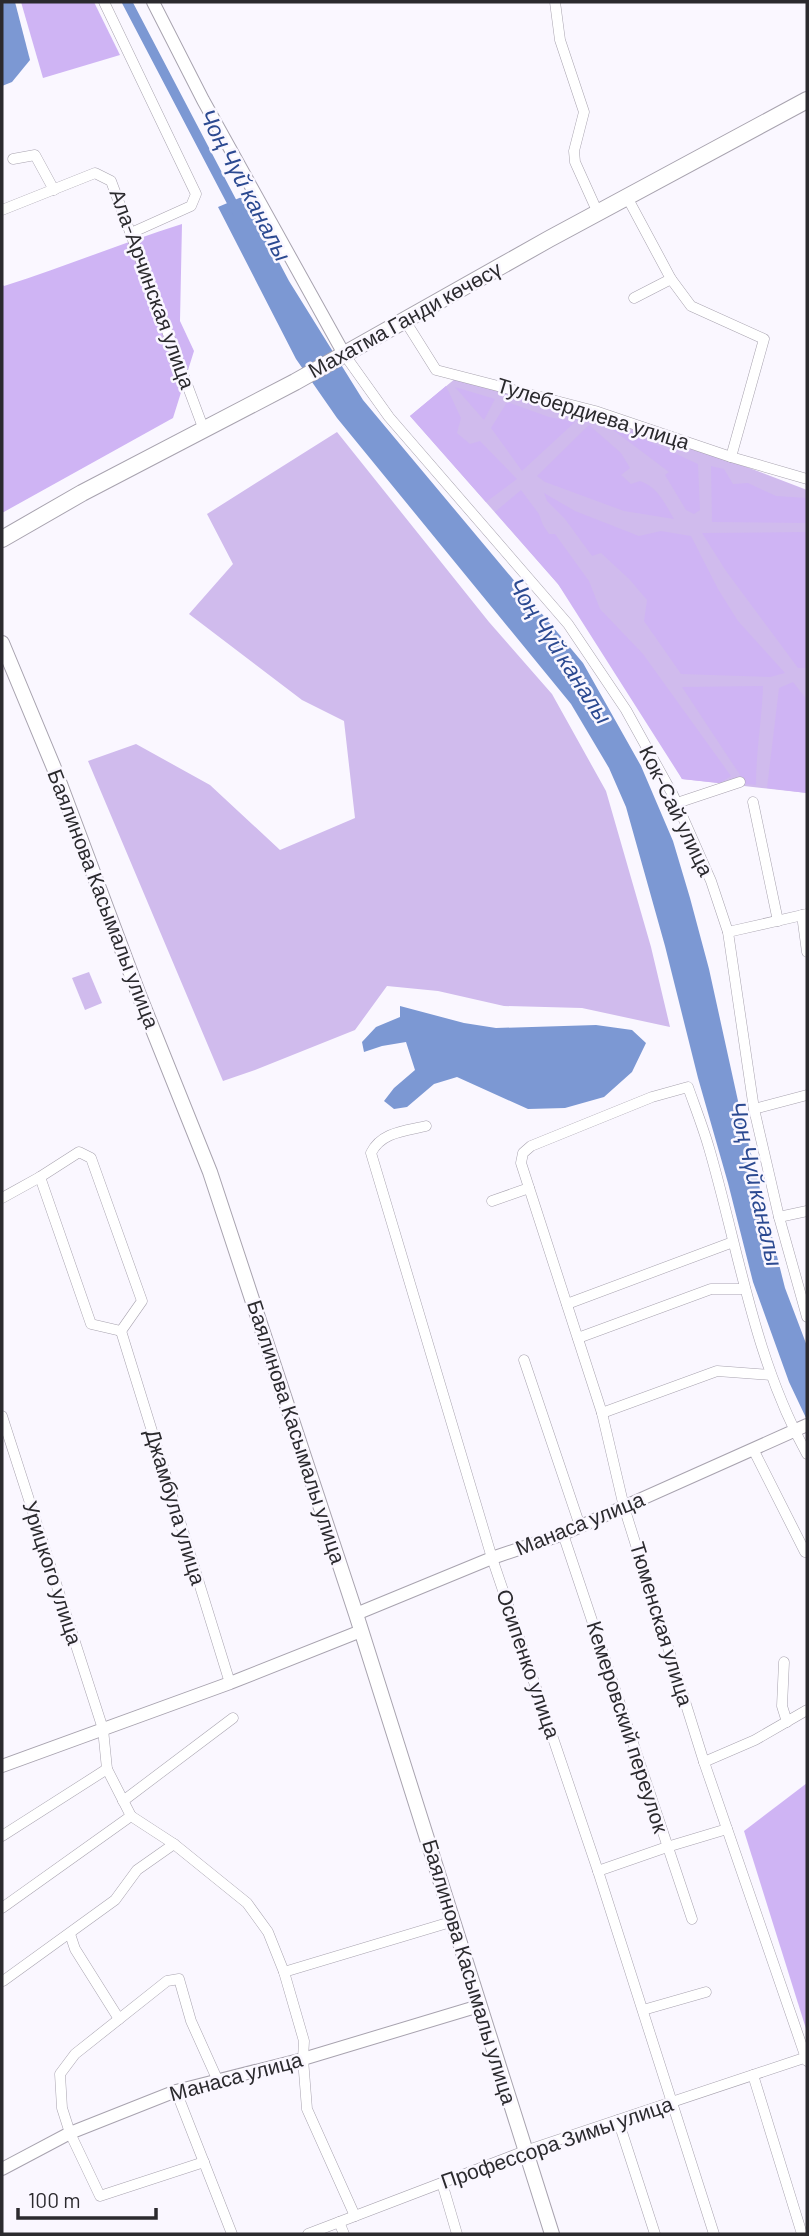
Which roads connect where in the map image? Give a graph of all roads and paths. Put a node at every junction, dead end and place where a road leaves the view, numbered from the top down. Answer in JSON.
{"nodes":[{"id":1,"x":104,"y":2,"type":"edge"},
{"id":2,"x":153,"y":2,"type":"edge"},
{"id":3,"x":555,"y":2,"type":"edge"},
{"id":4,"x":807,"y":100,"type":"edge"},
{"id":5,"x":13,"y":159,"type":"dead end"},
{"id":6,"x":54,"y":190,"type":"junction"},
{"id":7,"x":627,"y":197,"type":"junction"},
{"id":8,"x":2,"y":210,"type":"edge"},
{"id":9,"x":598,"y":212,"type":"junction"},
{"id":10,"x":131,"y":233,"type":"junction"},
{"id":11,"x":671,"y":279,"type":"junction"},
{"id":12,"x":634,"y":298,"type":"dead end"},
{"id":13,"x":404,"y":319,"type":"junction"},
{"id":14,"x":344,"y":354,"type":"junction"},
{"id":15,"x":204,"y":430,"type":"junction"},
{"id":16,"x":731,"y":457,"type":"junction"},
{"id":17,"x":807,"y":479,"type":"edge"},
{"id":18,"x":2,"y":539,"type":"edge"},
{"id":19,"x":2,"y":643,"type":"edge"},
{"id":20,"x":740,"y":782,"type":"dead end"},
{"id":21,"x":753,"y":802,"type":"dead end"},
{"id":22,"x":677,"y":803,"type":"junction"},
{"id":23,"x":805,"y":915,"type":"edge"},
{"id":24,"x":778,"y":921,"type":"junction"},
{"id":25,"x":728,"y":932,"type":"junction"},
{"id":26,"x":807,"y":952,"type":"edge"},
{"id":27,"x":807,"y":1095,"type":"edge"},
{"id":28,"x":754,"y":1109,"type":"junction"},
{"id":29,"x":426,"y":1126,"type":"dead end"},
{"id":30,"x":40,"y":1177,"type":"junction"},
{"id":31,"x":529,"y":1188,"type":"junction"},
{"id":32,"x":2,"y":1198,"type":"edge"},
{"id":33,"x":492,"y":1201,"type":"dead end"},
{"id":34,"x":807,"y":1211,"type":"edge"},
{"id":35,"x":779,"y":1217,"type":"junction"},
{"id":36,"x":733,"y":1242,"type":"junction"},
{"id":37,"x":745,"y":1289,"type":"junction"},
{"id":38,"x":567,"y":1304,"type":"junction"},
{"id":39,"x":807,"y":1317,"type":"edge"},
{"id":40,"x":121,"y":1331,"type":"junction"},
{"id":41,"x":578,"y":1338,"type":"junction"},
{"id":42,"x":524,"y":1360,"type":"dead end"},
{"id":43,"x":771,"y":1375,"type":"junction"},
{"id":44,"x":601,"y":1413,"type":"junction"},
{"id":45,"x":2,"y":1416,"type":"edge"},
{"id":46,"x":801,"y":1428,"type":"edge"},
{"id":47,"x":754,"y":1451,"type":"junction"},
{"id":48,"x":807,"y":1454,"type":"edge"},
{"id":49,"x":624,"y":1507,"type":"junction"},
{"id":50,"x":580,"y":1526,"type":"junction"},
{"id":51,"x":563,"y":1534,"type":"junction"},
{"id":52,"x":805,"y":1552,"type":"dead end"},
{"id":53,"x":492,"y":1558,"type":"junction"},
{"id":54,"x":356,"y":1614,"type":"junction"},
{"id":55,"x":361,"y":1631,"type":"junction"},
{"id":56,"x":784,"y":1662,"type":"dead end"},
{"id":57,"x":230,"y":1683,"type":"junction"},
{"id":58,"x":807,"y":1710,"type":"edge"},
{"id":59,"x":233,"y":1718,"type":"dead end"},
{"id":60,"x":787,"y":1722,"type":"junction"},
{"id":61,"x":103,"y":1729,"type":"junction"},
{"id":62,"x":704,"y":1762,"type":"junction"},
{"id":63,"x":2,"y":1766,"type":"edge"},
{"id":64,"x":107,"y":1769,"type":"junction"},
{"id":65,"x":123,"y":1801,"type":"junction"},
{"id":66,"x":131,"y":1816,"type":"junction"},
{"id":67,"x":727,"y":1829,"type":"junction"},
{"id":68,"x":2,"y":1836,"type":"edge"},
{"id":69,"x":174,"y":1844,"type":"junction"},
{"id":70,"x":667,"y":1847,"type":"junction"},
{"id":71,"x":598,"y":1871,"type":"junction"},
{"id":72,"x":2,"y":1908,"type":"edge"},
{"id":73,"x":692,"y":1919,"type":"dead end"},
{"id":74,"x":454,"y":1921,"type":"junction"},
{"id":75,"x":70,"y":1934,"type":"junction"},
{"id":76,"x":284,"y":1972,"type":"junction"},
{"id":77,"x":3,"y":1981,"type":"edge"},
{"id":78,"x":706,"y":1992,"type":"dead end"},
{"id":79,"x":479,"y":2006,"type":"junction"},
{"id":80,"x":643,"y":2010,"type":"junction"},
{"id":81,"x":118,"y":2019,"type":"junction"},
{"id":82,"x":303,"y":2059,"type":"junction"},
{"id":83,"x":807,"y":2059,"type":"edge"},
{"id":84,"x":753,"y":2075,"type":"junction"},
{"id":85,"x":218,"y":2081,"type":"junction"},
{"id":86,"x":176,"y":2091,"type":"junction"},
{"id":87,"x":672,"y":2102,"type":"junction"},
{"id":88,"x":618,"y":2120,"type":"junction"},
{"id":89,"x":69,"y":2133,"type":"junction"},
{"id":90,"x":525,"y":2151,"type":"junction"},
{"id":91,"x":204,"y":2162,"type":"junction"},
{"id":92,"x":2,"y":2169,"type":"edge"},
{"id":93,"x":442,"y":2183,"type":"junction"},
{"id":94,"x":355,"y":2216,"type":"junction"},
{"id":95,"x":340,"y":2222,"type":"junction"},
{"id":96,"x":232,"y":2234,"type":"edge"},
{"id":97,"x":308,"y":2234,"type":"edge"},
{"id":98,"x":344,"y":2234,"type":"edge"},
{"id":99,"x":457,"y":2234,"type":"edge"},
{"id":100,"x":552,"y":2234,"type":"edge"},
{"id":101,"x":655,"y":2234,"type":"edge"},
{"id":102,"x":713,"y":2234,"type":"edge"},
{"id":103,"x":802,"y":2234,"type":"edge"}],
"edges":[{"from":1,"to":10,"type":"street"},
{"from":2,"to":14,"type":"street"},
{"from":3,"to":9,"type":"street"},
{"from":4,"to":7,"type":"main road","name":"Махатма Ганди көчөсү"},
{"from":5,"to":6,"type":"street"},
{"from":6,"to":8,"type":"street","name":"Ала-Арчинская улица"},
{"from":6,"to":10,"type":"street","name":"Ала-Арчинская улица"},
{"from":7,"to":9,"type":"main road","name":"Махатма Ганди көчөсү"},
{"from":7,"to":11,"type":"street"},
{"from":9,"to":13,"type":"main road","name":"Махатма Ганди көчөсү"},
{"from":10,"to":15,"type":"street","name":"Ала-Арчинская улица"},
{"from":11,"to":12,"type":"street"},
{"from":11,"to":16,"type":"street"},
{"from":13,"to":14,"type":"main road","name":"Махатма Ганди көчөсү"},
{"from":13,"to":16,"type":"street","name":"Тулебердиева улица"},
{"from":14,"to":15,"type":"main road","name":"Махатма Ганди көчөсү"},
{"from":14,"to":22,"type":"street","name":"Кок-Сай улица"},
{"from":15,"to":18,"type":"main road","name":"Махатма Ганди көчөсү"},
{"from":16,"to":17,"type":"street","name":"Тулебердиева улица"},
{"from":19,"to":54,"type":"main road","name":"Баялинова Касымалы улица"},
{"from":20,"to":22,"type":"street"},
{"from":21,"to":24,"type":"street"},
{"from":22,"to":25,"type":"street","name":"Кок-Сай улица"},
{"from":23,"to":24,"type":"street"},
{"from":23,"to":26,"type":"street"},
{"from":24,"to":25,"type":"street"},
{"from":25,"to":28,"type":"street","name":"Кок-Сай улица"},
{"from":27,"to":28,"type":"street"},
{"from":28,"to":35,"type":"street","name":"Кок-Сай улица"},
{"from":29,"to":53,"type":"street","name":"Осипенко улица"},
{"from":30,"to":32,"type":"street"},
{"from":30,"to":40,"type":"street"},
{"from":30,"to":40,"type":"street"},
{"from":31,"to":33,"type":"street"},
{"from":31,"to":36,"type":"street","name":"Тюменская улица"},
{"from":31,"to":38,"type":"street","name":"Тюменская улица"},
{"from":34,"to":35,"type":"street"},
{"from":35,"to":39,"type":"street","name":"Кок-Сай улица"},
{"from":36,"to":37,"type":"street"},
{"from":36,"to":38,"type":"street"},
{"from":37,"to":41,"type":"street"},
{"from":37,"to":43,"type":"street"},
{"from":38,"to":41,"type":"street","name":"Тюменская улица"},
{"from":40,"to":57,"type":"street","name":"Джамбула улица"},
{"from":41,"to":44,"type":"street","name":"Тюменская улица"},
{"from":42,"to":50,"type":"street"},
{"from":43,"to":44,"type":"street"},
{"from":43,"to":46,"type":"street"},
{"from":44,"to":49,"type":"street","name":"Тюменская улица"},
{"from":45,"to":61,"type":"street","name":"Урицкого улица"},
{"from":46,"to":47,"type":"street","name":"Манаса улица"},
{"from":46,"to":48,"type":"street"},
{"from":47,"to":49,"type":"street","name":"Манаса улица"},
{"from":47,"to":52,"type":"street"},
{"from":49,"to":50,"type":"street","name":"Манаса улица"},
{"from":49,"to":62,"type":"street","name":"Тюменская улица"},
{"from":50,"to":51,"type":"street","name":"Манаса улица"},
{"from":51,"to":53,"type":"street","name":"Манаса улица"},
{"from":51,"to":70,"type":"street","name":"Кемеровский переулок"},
{"from":53,"to":54,"type":"street","name":"Манаса улица"},
{"from":53,"to":71,"type":"street","name":"Осипенко улица"},
{"from":54,"to":55,"type":"main road","name":"Баялинова Касымалы улица"},
{"from":55,"to":57,"type":"street"},
{"from":55,"to":74,"type":"main road","name":"Баялинова Касымалы улица"},
{"from":56,"to":60,"type":"street"},
{"from":57,"to":61,"type":"street"},
{"from":58,"to":60,"type":"street"},
{"from":59,"to":65,"type":"street"},
{"from":60,"to":62,"type":"street"},
{"from":61,"to":63,"type":"street"},
{"from":61,"to":64,"type":"street"},
{"from":62,"to":67,"type":"street","name":"Тюменская улица"},
{"from":64,"to":65,"type":"street"},
{"from":64,"to":68,"type":"street"},
{"from":65,"to":66,"type":"street"},
{"from":66,"to":69,"type":"street"},
{"from":66,"to":72,"type":"street"},
{"from":67,"to":70,"type":"street"},
{"from":67,"to":83,"type":"street","name":"Тюменская улица"},
{"from":69,"to":75,"type":"street"},
{"from":69,"to":76,"type":"street"},
{"from":70,"to":71,"type":"street"},
{"from":70,"to":73,"type":"street","name":"Кемеровский переулок"},
{"from":71,"to":80,"type":"street","name":"Осипенко улица"},
{"from":74,"to":76,"type":"street"},
{"from":74,"to":79,"type":"main road","name":"Баялинова Касымалы улица"},
{"from":75,"to":77,"type":"street"},
{"from":75,"to":81,"type":"street"},
{"from":76,"to":82,"type":"street"},
{"from":78,"to":80,"type":"street"},
{"from":79,"to":82,"type":"street","name":"Манаса улица"},
{"from":79,"to":90,"type":"main road","name":"Баялинова Касымалы улица"},
{"from":80,"to":87,"type":"street","name":"Осипенко улица"},
{"from":81,"to":85,"type":"street"},
{"from":81,"to":89,"type":"street"},
{"from":82,"to":85,"type":"street","name":"Манаса улица"},
{"from":82,"to":94,"type":"street"},
{"from":83,"to":84,"type":"street","name":"Профессора Зимы улица"},
{"from":84,"to":87,"type":"street","name":"Профессора Зимы улица"},
{"from":84,"to":103,"type":"street"},
{"from":85,"to":86,"type":"street","name":"Манаса улица"},
{"from":86,"to":89,"type":"street","name":"Манаса улица"},
{"from":86,"to":91,"type":"street"},
{"from":87,"to":88,"type":"street","name":"Профессора Зимы улица"},
{"from":87,"to":102,"type":"street","name":"Осипенко улица"},
{"from":88,"to":90,"type":"street","name":"Профессора Зимы улица"},
{"from":88,"to":101,"type":"street"},
{"from":89,"to":91,"type":"street"},
{"from":89,"to":92,"type":"street","name":"Манаса улица"},
{"from":90,"to":93,"type":"street","name":"Профессора Зимы улица"},
{"from":90,"to":100,"type":"main road","name":"Баялинова Касымалы улица"},
{"from":91,"to":96,"type":"street"},
{"from":93,"to":94,"type":"street","name":"Профессора Зимы улица"},
{"from":93,"to":99,"type":"street"},
{"from":94,"to":95,"type":"street","name":"Профессора Зимы улица"},
{"from":95,"to":97,"type":"street","name":"Профессора Зимы улица"},
{"from":95,"to":98,"type":"street"}]}
